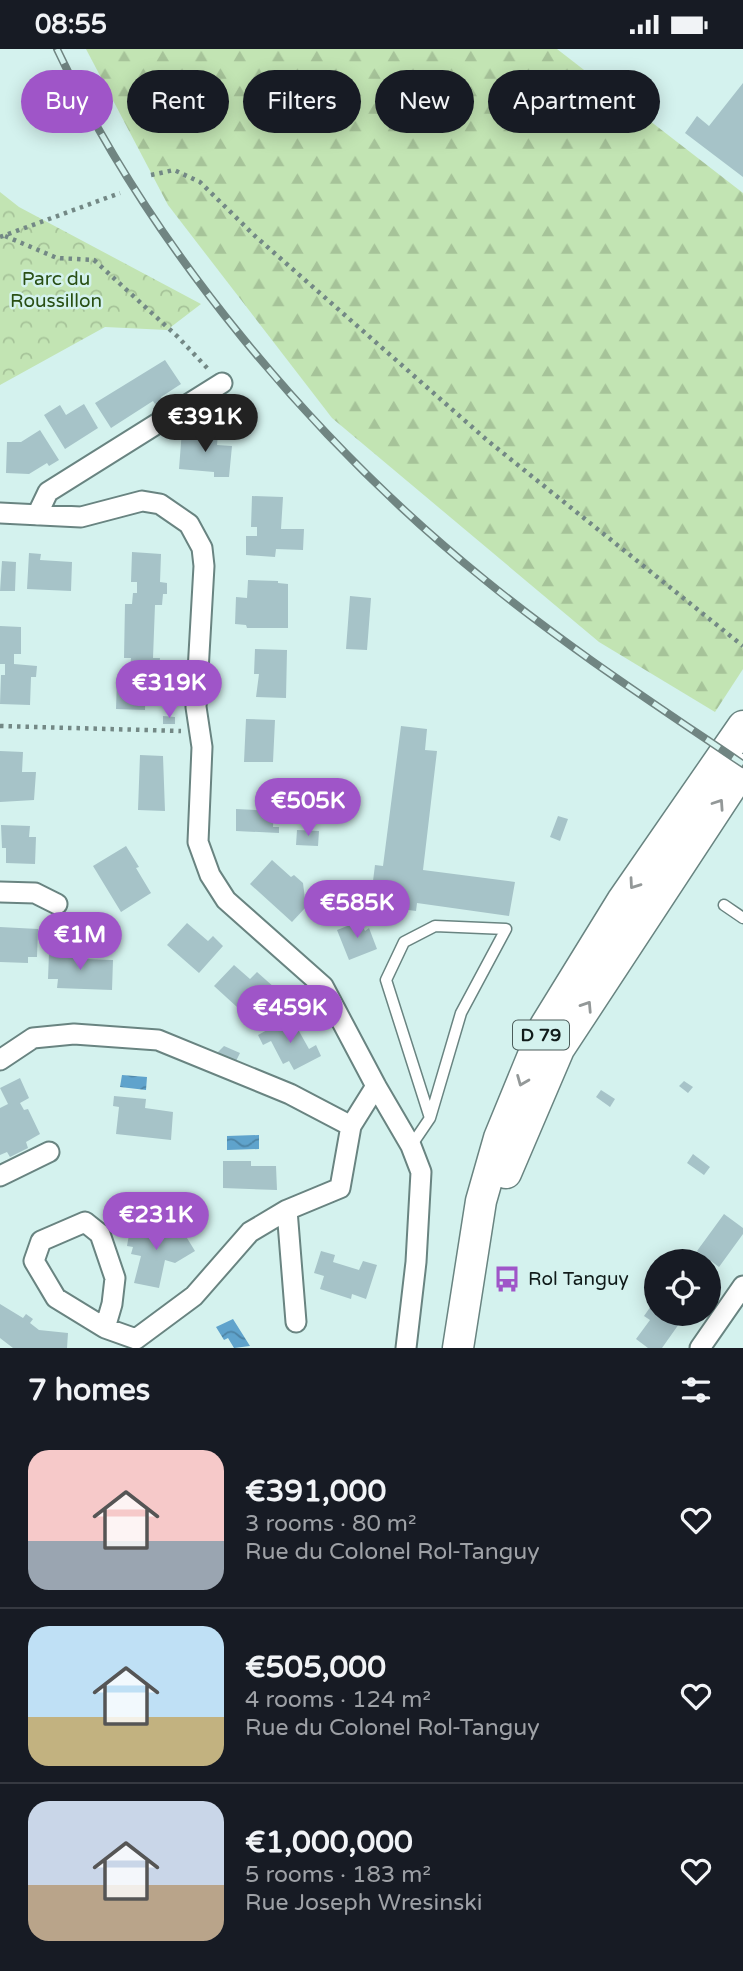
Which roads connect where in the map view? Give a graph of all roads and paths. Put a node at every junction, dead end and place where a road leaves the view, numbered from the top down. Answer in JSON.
{"nodes":[{"id":1,"x":151,"y":175,"type":"dead end"},
{"id":2,"x":120,"y":193,"type":"dead end"},
{"id":3,"x":2,"y":237,"type":"edge"},
{"id":4,"x":222,"y":383,"type":"joint"},
{"id":5,"x":0,"y":513,"type":"edge"},
{"id":6,"x":37,"y":515,"type":"junction"},
{"id":7,"x":743,"y":646,"type":"edge"},
{"id":8,"x":0,"y":726,"type":"edge"},
{"id":9,"x":200,"y":731,"type":"junction"},
{"id":10,"x":738,"y":733,"type":"edge"},
{"id":11,"x":743,"y":769,"type":"edge"},
{"id":12,"x":0,"y":892,"type":"edge"},
{"id":13,"x":57,"y":904,"type":"dead end"},
{"id":14,"x":724,"y":905,"type":"dead end"},
{"id":15,"x":743,"y":918,"type":"edge"},
{"id":16,"x":0,"y":1060,"type":"edge"},
{"id":17,"x":376,"y":1086,"type":"junction"},
{"id":18,"x":430,"y":1118,"type":"junction"},
{"id":19,"x":351,"y":1126,"type":"junction"},
{"id":20,"x":411,"y":1146,"type":"junction"},
{"id":21,"x":50,"y":1152,"type":"dead end"},
{"id":22,"x":0,"y":1176,"type":"edge"},
{"id":23,"x":287,"y":1210,"type":"junction"},
{"id":24,"x":469,"y":1268,"type":"junction"},
{"id":25,"x":743,"y":1286,"type":"edge"},
{"id":26,"x":296,"y":1322,"type":"dead end"},
{"id":27,"x":105,"y":1328,"type":"junction"},
{"id":28,"x":406,"y":1348,"type":"edge"},
{"id":29,"x":458,"y":1348,"type":"edge"},
{"id":30,"x":700,"y":1348,"type":"edge"}],
"edges":[{"from":1,"to":7,"type":"path"},
{"from":2,"to":3,"type":"path"},
{"from":3,"to":4,"type":"path"},
{"from":4,"to":6,"type":"street"},
{"from":5,"to":6,"type":"street"},
{"from":6,"to":9,"type":"street"},
{"from":8,"to":9,"type":"path"},
{"from":9,"to":17,"type":"street"},
{"from":10,"to":24,"type":"main road","number":"D 79","one_way":true},
{"from":24,"to":11,"type":"main road","number":"D 79","one_way":true},
{"from":12,"to":13,"type":"street"},
{"from":14,"to":15,"type":"lane"},
{"from":16,"to":19,"type":"street"},
{"from":17,"to":19,"type":"street"},
{"from":17,"to":20,"type":"street"},
{"from":18,"to":18,"type":"lane"},
{"from":18,"to":20,"type":"lane"},
{"from":19,"to":23,"type":"street"},
{"from":20,"to":28,"type":"street"},
{"from":21,"to":22,"type":"street"},
{"from":23,"to":26,"type":"street"},
{"from":23,"to":27,"type":"street"},
{"from":24,"to":29,"type":"main road","number":"D 79"},
{"from":25,"to":30,"type":"street"},
{"from":27,"to":27,"type":"street"}]}
